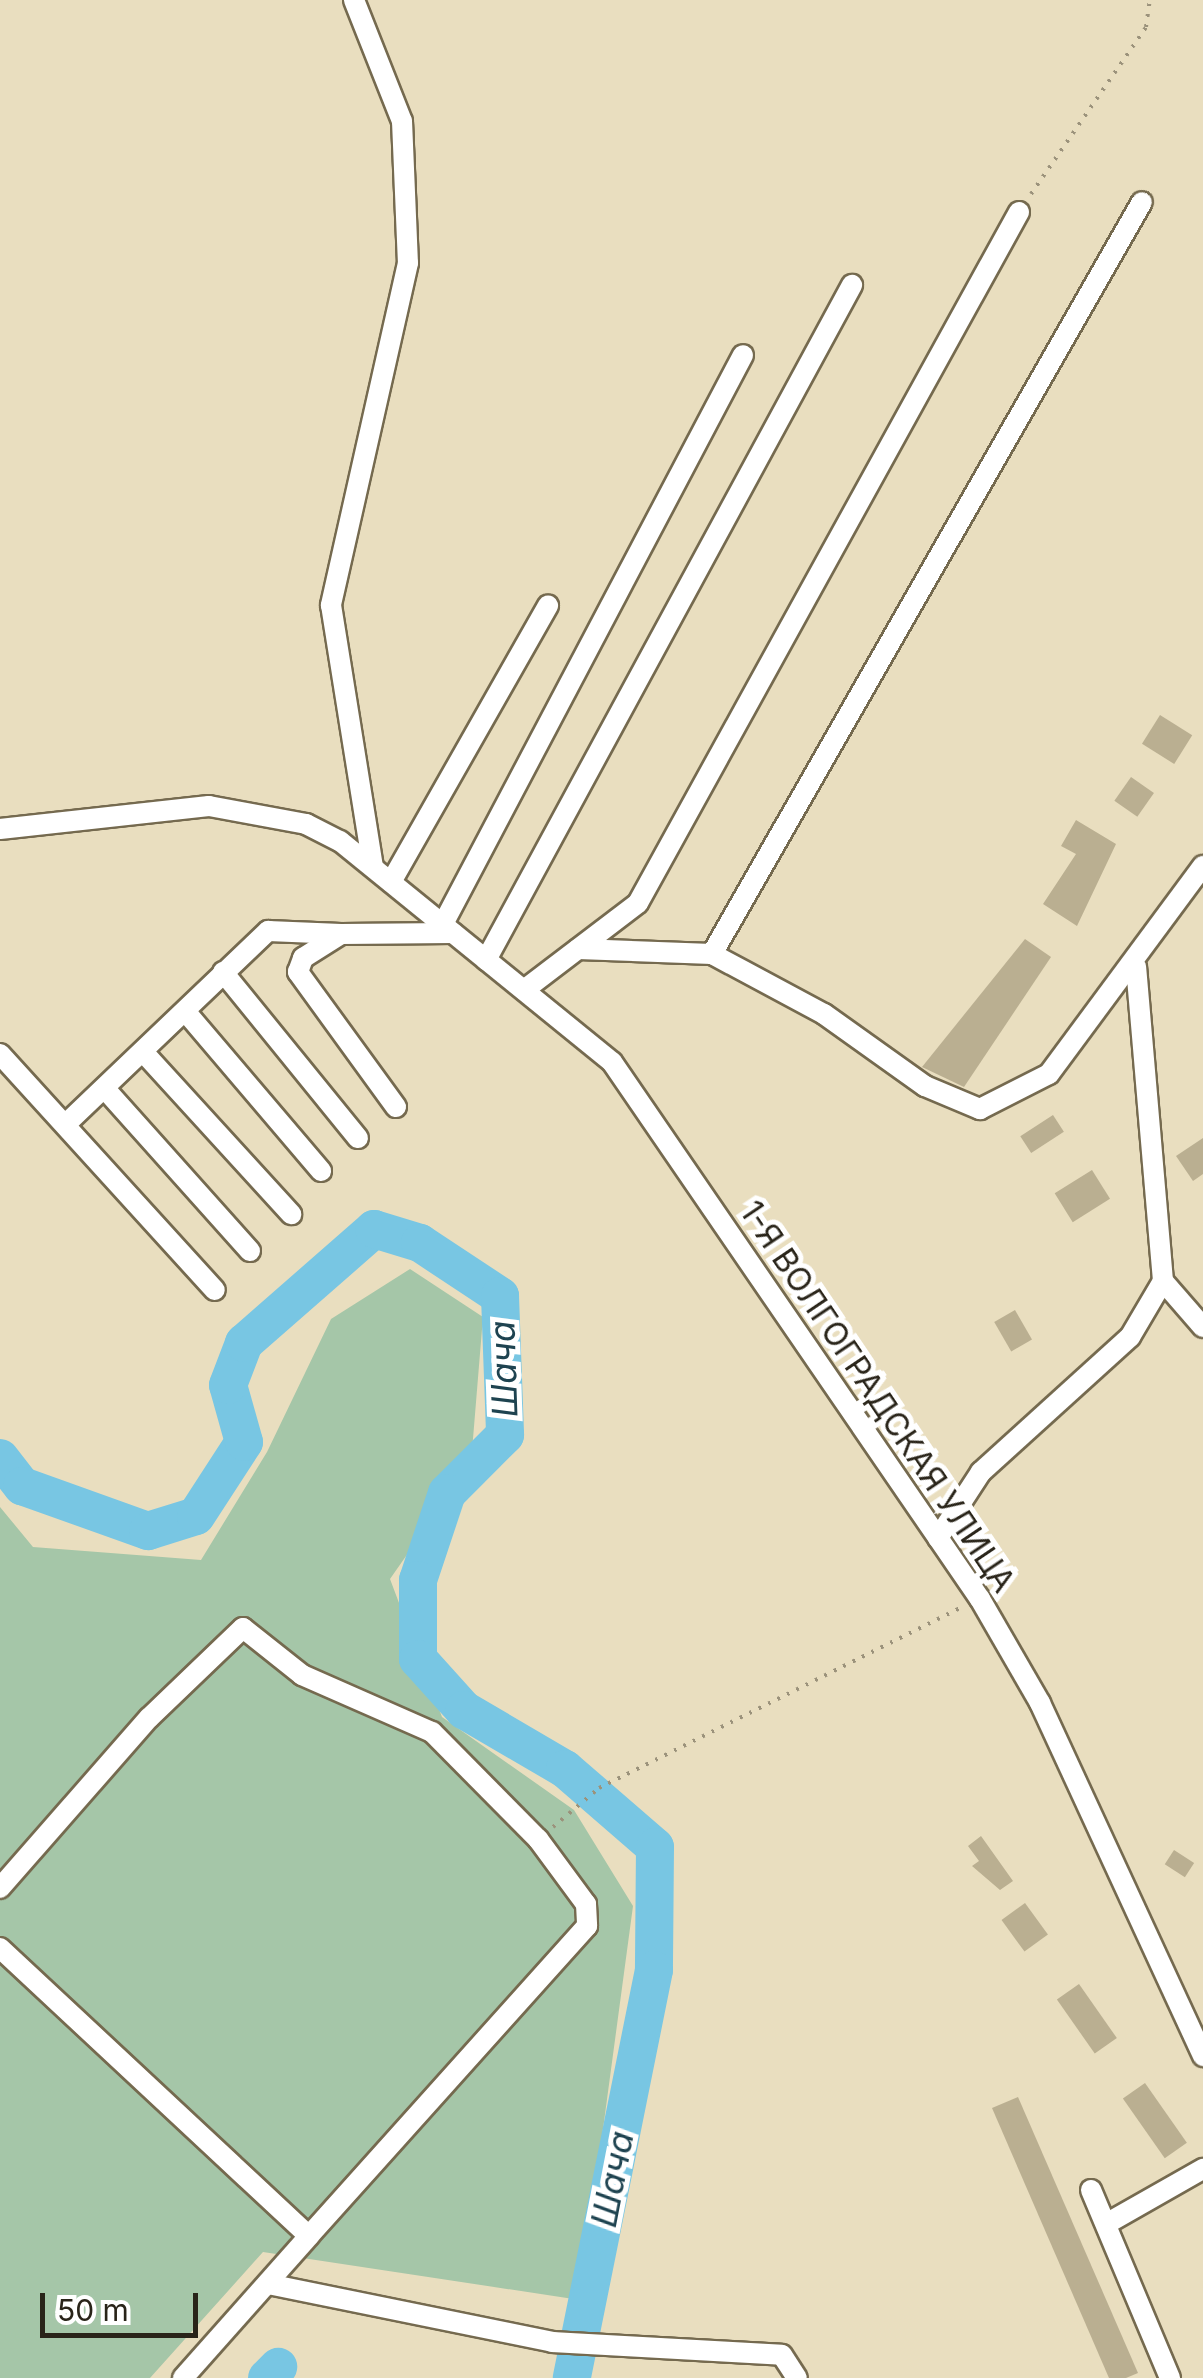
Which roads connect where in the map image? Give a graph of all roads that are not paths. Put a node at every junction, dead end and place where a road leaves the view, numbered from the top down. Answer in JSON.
{"nodes":[{"id":1,"x":354,"y":0,"type":"edge"},
{"id":2,"x":1142,"y":202,"type":"dead end"},
{"id":3,"x":1019,"y":212,"type":"road end"},
{"id":4,"x":852,"y":285,"type":"dead end"},
{"id":5,"x":743,"y":355,"type":"dead end"},
{"id":6,"x":548,"y":606,"type":"dead end"},
{"id":7,"x":0,"y":829,"type":"edge"},
{"id":8,"x":1203,"y":866,"type":"edge"},
{"id":9,"x":373,"y":868,"type":"junction"},
{"id":10,"x":391,"y":882,"type":"junction"},
{"id":11,"x":448,"y":928,"type":"junction"},
{"id":12,"x":341,"y":934,"type":"junction"},
{"id":13,"x":578,"y":949,"type":"junction"},
{"id":14,"x":712,"y":954,"type":"junction"},
{"id":15,"x":486,"y":960,"type":"junction"},
{"id":16,"x":1136,"y":967,"type":"junction"},
{"id":17,"x":223,"y":972,"type":"junction"},
{"id":18,"x":524,"y":990,"type":"junction"},
{"id":19,"x":185,"y":1011,"type":"junction"},
{"id":20,"x":0,"y":1054,"type":"edge"},
{"id":21,"x":145,"y":1054,"type":"junction"},
{"id":22,"x":106,"y":1090,"type":"junction"},
{"id":23,"x":396,"y":1107,"type":"dead end"},
{"id":24,"x":68,"y":1122,"type":"junction"},
{"id":25,"x":358,"y":1138,"type":"dead end"},
{"id":26,"x":321,"y":1171,"type":"dead end"},
{"id":27,"x":291,"y":1214,"type":"dead end"},
{"id":28,"x":250,"y":1251,"type":"dead end"},
{"id":29,"x":1163,"y":1281,"type":"junction"},
{"id":30,"x":215,"y":1290,"type":"dead end"},
{"id":31,"x":1203,"y":1328,"type":"edge"},
{"id":32,"x":938,"y":1538,"type":"junction"},
{"id":33,"x":0,"y":1888,"type":"edge"},
{"id":34,"x":0,"y":1948,"type":"edge"},
{"id":35,"x":1200,"y":2042,"type":"edge"},
{"id":36,"x":1203,"y":2169,"type":"edge"},
{"id":37,"x":1091,"y":2190,"type":"dead end"},
{"id":38,"x":1106,"y":2224,"type":"junction"},
{"id":39,"x":308,"y":2236,"type":"junction"},
{"id":40,"x":268,"y":2284,"type":"junction"},
{"id":41,"x":183,"y":2378,"type":"edge"},
{"id":42,"x":797,"y":2378,"type":"edge"},
{"id":43,"x":1170,"y":2378,"type":"edge"}],
"edges":[{"from":1,"to":9,"type":"street"},
{"from":2,"to":14,"type":"street"},
{"from":3,"to":13,"type":"street"},
{"from":4,"to":15,"type":"street"},
{"from":5,"to":11,"type":"street"},
{"from":6,"to":10,"type":"street"},
{"from":7,"to":9,"type":"street","name":"1-Я ВОЛГОГРАДСКАЯ УЛИЦА"},
{"from":8,"to":16,"type":"street"},
{"from":9,"to":10,"type":"street","name":"1-Я ВОЛГОГРАДСКАЯ УЛИЦА"},
{"from":10,"to":11,"type":"street","name":"1-Я ВОЛГОГРАДСКАЯ УЛИЦА"},
{"from":11,"to":12,"type":"street"},
{"from":11,"to":15,"type":"street","name":"1-Я ВОЛГОГРАДСКАЯ УЛИЦА"},
{"from":12,"to":17,"type":"street"},
{"from":12,"to":23,"type":"street"},
{"from":13,"to":14,"type":"street"},
{"from":13,"to":18,"type":"street"},
{"from":14,"to":16,"type":"street"},
{"from":15,"to":18,"type":"street","name":"1-Я ВОЛГОГРАДСКАЯ УЛИЦА"},
{"from":16,"to":29,"type":"street"},
{"from":17,"to":19,"type":"street"},
{"from":17,"to":25,"type":"street"},
{"from":18,"to":32,"type":"street","name":"1-Я ВОЛГОГРАДСКАЯ УЛИЦА"},
{"from":19,"to":21,"type":"street"},
{"from":19,"to":26,"type":"street"},
{"from":20,"to":24,"type":"street"},
{"from":21,"to":22,"type":"street"},
{"from":21,"to":27,"type":"street"},
{"from":22,"to":24,"type":"street"},
{"from":22,"to":28,"type":"street"},
{"from":24,"to":30,"type":"street"},
{"from":29,"to":31,"type":"street"},
{"from":29,"to":32,"type":"street"},
{"from":32,"to":35,"type":"street","name":"1-Я ВОЛГОГРАДСКАЯ УЛИЦА"},
{"from":33,"to":39,"type":"street"},
{"from":34,"to":39,"type":"street"},
{"from":36,"to":38,"type":"street"},
{"from":37,"to":38,"type":"street"},
{"from":38,"to":43,"type":"street"},
{"from":39,"to":40,"type":"street"},
{"from":40,"to":41,"type":"street"},
{"from":40,"to":42,"type":"street"}]}
